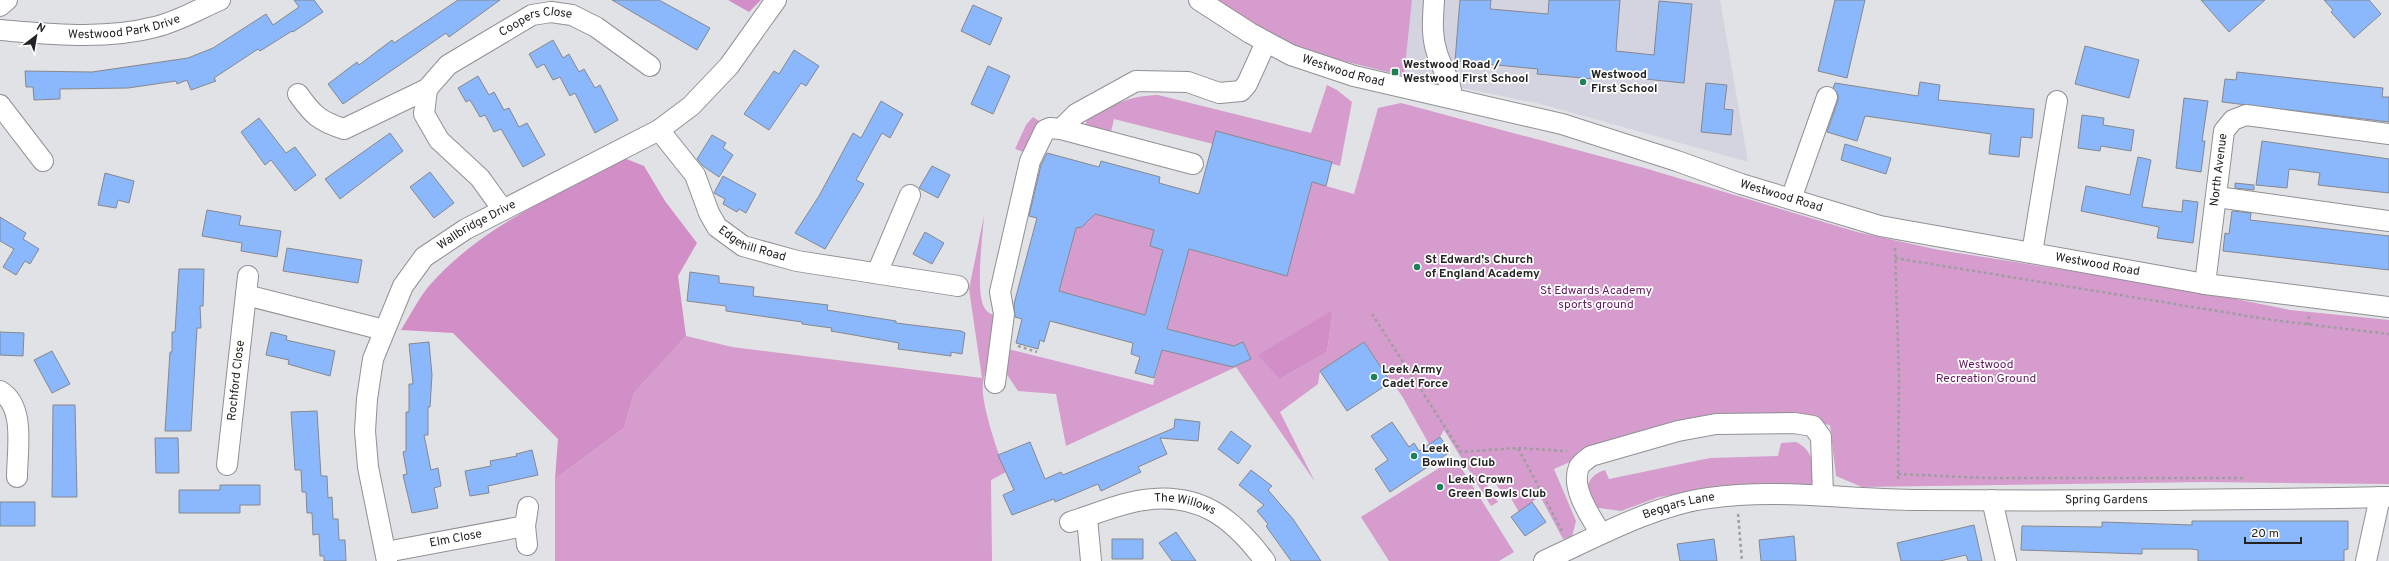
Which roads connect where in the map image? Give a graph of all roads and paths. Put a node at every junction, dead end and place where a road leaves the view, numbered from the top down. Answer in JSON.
{"nodes":[{"id":1,"x":7,"y":0,"type":"edge"},
{"id":2,"x":220,"y":0,"type":"edge"},
{"id":3,"x":776,"y":0,"type":"edge"},
{"id":4,"x":1199,"y":0,"type":"edge"},
{"id":5,"x":1434,"y":0,"type":"edge"},
{"id":6,"x":0,"y":6,"type":"edge"},
{"id":7,"x":0,"y":30,"type":"edge"},
{"id":8,"x":1266,"y":42,"type":"junction"},
{"id":9,"x":650,"y":66,"type":"dead end"},
{"id":10,"x":427,"y":90,"type":"junction"},
{"id":11,"x":298,"y":94,"type":"dead end"},
{"id":12,"x":1827,"y":97,"type":"dead end"},
{"id":13,"x":1452,"y":98,"type":"junction"},
{"id":14,"x":2057,"y":101,"type":"dead end"},
{"id":15,"x":0,"y":105,"type":"edge"},
{"id":16,"x":1061,"y":129,"type":"junction"},
{"id":17,"x":659,"y":130,"type":"junction"},
{"id":18,"x":2389,"y":134,"type":"edge"},
{"id":19,"x":43,"y":161,"type":"dead end"},
{"id":20,"x":1193,"y":164,"type":"dead end"},
{"id":21,"x":910,"y":195,"type":"dead end"},
{"id":22,"x":2217,"y":197,"type":"junction"},
{"id":23,"x":1791,"y":199,"type":"junction"},
{"id":24,"x":503,"y":210,"type":"junction"},
{"id":25,"x":2389,"y":221,"type":"edge"},
{"id":26,"x":1894,"y":229,"type":"junction"},
{"id":27,"x":2032,"y":253,"type":"junction"},
{"id":28,"x":1895,"y":258,"type":"junction"},
{"id":29,"x":877,"y":273,"type":"junction"},
{"id":30,"x":248,"y":276,"type":"dead end"},
{"id":31,"x":2205,"y":284,"type":"junction"},
{"id":32,"x":958,"y":286,"type":"dead end"},
{"id":33,"x":246,"y":295,"type":"junction"},
{"id":34,"x":2389,"y":307,"type":"edge"},
{"id":35,"x":1372,"y":314,"type":"dead end"},
{"id":36,"x":384,"y":330,"type":"junction"},
{"id":37,"x":2389,"y":334,"type":"edge"},
{"id":38,"x":995,"y":383,"type":"dead end"},
{"id":39,"x":0,"y":391,"type":"edge"},
{"id":40,"x":1518,"y":448,"type":"junction"},
{"id":41,"x":1586,"y":461,"type":"junction"},
{"id":42,"x":226,"y":465,"type":"dead end"},
{"id":43,"x":1898,"y":474,"type":"junction"},
{"id":44,"x":17,"y":477,"type":"dead end"},
{"id":45,"x":2254,"y":478,"type":"dead end"},
{"id":46,"x":1823,"y":495,"type":"junction"},
{"id":47,"x":1737,"y":496,"type":"junction"},
{"id":48,"x":2384,"y":497,"type":"edge"},
{"id":49,"x":1899,"y":500,"type":"junction"},
{"id":50,"x":1992,"y":500,"type":"junction"},
{"id":51,"x":527,"y":526,"type":"dead end"},
{"id":52,"x":1601,"y":534,"type":"junction"},
{"id":53,"x":1566,"y":538,"type":"dead end"},
{"id":54,"x":386,"y":557,"type":"edge"},
{"id":55,"x":1091,"y":561,"type":"edge"},
{"id":56,"x":1265,"y":561,"type":"edge"},
{"id":57,"x":1544,"y":561,"type":"edge"},
{"id":58,"x":1742,"y":561,"type":"edge"},
{"id":59,"x":2006,"y":561,"type":"edge"},
{"id":60,"x":2366,"y":561,"type":"edge"}],
"edges":[{"from":1,"to":6,"type":"street"},
{"from":2,"to":7,"type":"street","name":"Westwood Park Drive"},
{"from":3,"to":17,"type":"street","name":"Wallbridge Drive"},
{"from":4,"to":8,"type":"street","name":"Westwood Road"},
{"from":5,"to":13,"type":"street"},
{"from":8,"to":13,"type":"street","name":"Westwood Road"},
{"from":8,"to":16,"type":"street"},
{"from":9,"to":10,"type":"street","name":"Coopers Close"},
{"from":10,"to":11,"type":"street","name":"Coopers Close"},
{"from":10,"to":24,"type":"street"},
{"from":12,"to":23,"type":"street"},
{"from":13,"to":23,"type":"street","name":"Westwood Road"},
{"from":14,"to":27,"type":"street"},
{"from":15,"to":19,"type":"street"},
{"from":16,"to":20,"type":"street"},
{"from":16,"to":38,"type":"street"},
{"from":17,"to":24,"type":"street","name":"Wallbridge Drive"},
{"from":17,"to":29,"type":"street","name":"Edgehill Road"},
{"from":18,"to":22,"type":"street","name":"North Avenue"},
{"from":21,"to":29,"type":"street"},
{"from":22,"to":25,"type":"street"},
{"from":22,"to":31,"type":"street","name":"North Avenue"},
{"from":23,"to":26,"type":"street","name":"Westwood Road"},
{"from":24,"to":36,"type":"street","name":"Wallbridge Drive"},
{"from":26,"to":27,"type":"street","name":"Westwood Road"},
{"from":26,"to":28,"type":"path"},
{"from":27,"to":31,"type":"street","name":"Westwood Road"},
{"from":28,"to":37,"type":"path"},
{"from":28,"to":43,"type":"path"},
{"from":29,"to":32,"type":"street","name":"Edgehill Road"},
{"from":30,"to":33,"type":"street","name":"Rochford Close"},
{"from":31,"to":34,"type":"street","name":"Westwood Road"},
{"from":33,"to":36,"type":"street"},
{"from":33,"to":42,"type":"street","name":"Rochford Close"},
{"from":35,"to":40,"type":"path"},
{"from":36,"to":54,"type":"street","name":"Wallbridge Drive"},
{"from":39,"to":44,"type":"street"},
{"from":40,"to":41,"type":"path"},
{"from":40,"to":53,"type":"path"},
{"from":41,"to":46,"type":"street"},
{"from":41,"to":52,"type":"street"},
{"from":43,"to":45,"type":"path"},
{"from":43,"to":49,"type":"path"},
{"from":46,"to":47,"type":"street","name":"Beggars Lane"},
{"from":46,"to":49,"type":"street","name":"Spring Gardens"},
{"from":47,"to":52,"type":"street","name":"Beggars Lane"},
{"from":47,"to":58,"type":"path"},
{"from":48,"to":50,"type":"street","name":"Spring Gardens"},
{"from":48,"to":60,"type":"street"},
{"from":49,"to":50,"type":"street","name":"Spring Gardens"},
{"from":50,"to":59,"type":"street"},
{"from":51,"to":54,"type":"street","name":"Elm Close"},
{"from":52,"to":57,"type":"street","name":"Beggars Lane"},
{"from":55,"to":56,"type":"street","name":"The Willows"}]}
